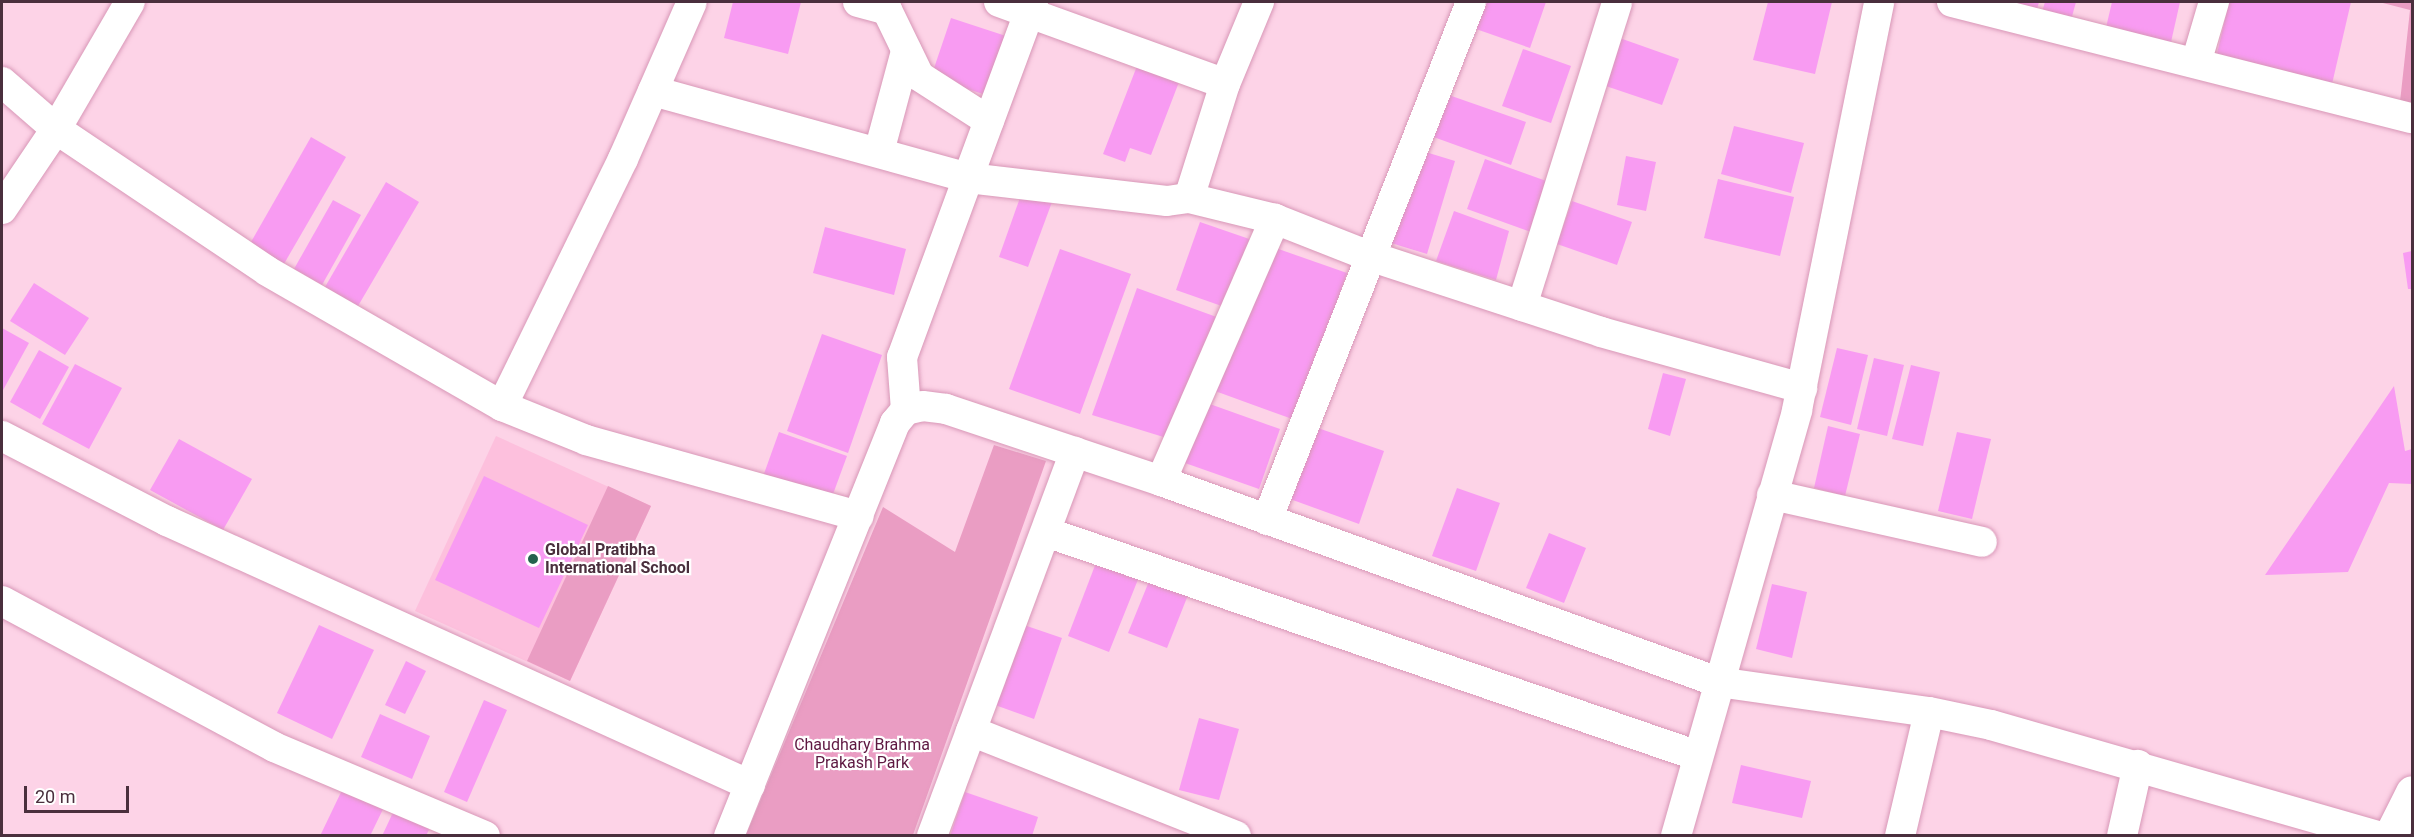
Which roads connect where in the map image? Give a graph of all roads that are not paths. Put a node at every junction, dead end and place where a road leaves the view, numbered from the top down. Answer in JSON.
{"nodes":[{"id":1,"x":130,"y":2,"type":"edge"},
{"id":2,"x":692,"y":2,"type":"edge"},
{"id":3,"x":858,"y":2,"type":"edge"},
{"id":4,"x":999,"y":2,"type":"edge"},
{"id":5,"x":1259,"y":2,"type":"edge"},
{"id":6,"x":1471,"y":2,"type":"edge"},
{"id":7,"x":1617,"y":2,"type":"edge"},
{"id":8,"x":1880,"y":2,"type":"edge"},
{"id":9,"x":1952,"y":2,"type":"edge"},
{"id":10,"x":2214,"y":2,"type":"edge"},
{"id":11,"x":1031,"y":7,"type":"edge"},
{"id":12,"x":906,"y":51,"type":"junction"},
{"id":13,"x":2196,"y":63,"type":"junction"},
{"id":14,"x":2,"y":82,"type":"edge"},
{"id":15,"x":1225,"y":84,"type":"junction"},
{"id":16,"x":653,"y":91,"type":"junction"},
{"id":17,"x":2412,"y":118,"type":"edge"},
{"id":18,"x":989,"y":121,"type":"junction"},
{"id":19,"x":56,"y":129,"type":"junction"},
{"id":20,"x":879,"y":152,"type":"junction"},
{"id":21,"x":968,"y":178,"type":"junction"},
{"id":22,"x":1189,"y":198,"type":"junction"},
{"id":23,"x":2,"y":209,"type":"edge"},
{"id":24,"x":1275,"y":219,"type":"junction"},
{"id":25,"x":1369,"y":256,"type":"junction"},
{"id":26,"x":1521,"y":306,"type":"junction"},
{"id":27,"x":1802,"y":388,"type":"junction"},
{"id":28,"x":502,"y":406,"type":"junction"},
{"id":29,"x":906,"y":410,"type":"junction"},
{"id":30,"x":2,"y":436,"type":"edge"},
{"id":31,"x":1075,"y":452,"type":"junction"},
{"id":32,"x":1161,"y":481,"type":"junction"},
{"id":33,"x":1772,"y":495,"type":"junction"},
{"id":34,"x":859,"y":516,"type":"junction"},
{"id":35,"x":1267,"y":520,"type":"junction"},
{"id":36,"x":1046,"y":532,"type":"junction"},
{"id":37,"x":1982,"y":542,"type":"dead end"},
{"id":38,"x":2,"y":601,"type":"edge"},
{"id":39,"x":1718,"y":682,"type":"junction"},
{"id":40,"x":1929,"y":712,"type":"junction"},
{"id":41,"x":971,"y":731,"type":"junction"},
{"id":42,"x":1698,"y":756,"type":"junction"},
{"id":43,"x":2138,"y":765,"type":"junction"},
{"id":44,"x":750,"y":785,"type":"junction"},
{"id":45,"x":2412,"y":792,"type":"edge"},
{"id":46,"x":1173,"y":825,"type":"edge"},
{"id":47,"x":485,"y":836,"type":"edge"},
{"id":48,"x":729,"y":836,"type":"edge"},
{"id":49,"x":932,"y":836,"type":"edge"},
{"id":50,"x":1236,"y":836,"type":"edge"},
{"id":51,"x":1676,"y":836,"type":"edge"},
{"id":52,"x":1900,"y":836,"type":"edge"},
{"id":53,"x":2122,"y":836,"type":"edge"},
{"id":54,"x":2377,"y":836,"type":"edge"},
{"id":55,"x":2390,"y":836,"type":"edge"}],
"edges":[{"from":1,"to":19,"type":"street"},
{"from":2,"to":16,"type":"street"},
{"from":3,"to":12,"type":"street"},
{"from":4,"to":11,"type":"street"},
{"from":5,"to":15,"type":"street"},
{"from":6,"to":25,"type":"street"},
{"from":7,"to":26,"type":"street"},
{"from":8,"to":27,"type":"street"},
{"from":9,"to":13,"type":"street"},
{"from":10,"to":13,"type":"street"},
{"from":11,"to":15,"type":"street"},
{"from":11,"to":18,"type":"street"},
{"from":12,"to":18,"type":"street"},
{"from":12,"to":20,"type":"street"},
{"from":13,"to":17,"type":"street"},
{"from":14,"to":19,"type":"street"},
{"from":15,"to":22,"type":"street"},
{"from":16,"to":20,"type":"street"},
{"from":16,"to":28,"type":"street"},
{"from":18,"to":21,"type":"street"},
{"from":19,"to":23,"type":"street"},
{"from":19,"to":28,"type":"street"},
{"from":20,"to":21,"type":"street"},
{"from":21,"to":22,"type":"street"},
{"from":21,"to":29,"type":"street"},
{"from":22,"to":24,"type":"street"},
{"from":24,"to":25,"type":"street"},
{"from":24,"to":32,"type":"street"},
{"from":25,"to":26,"type":"street"},
{"from":25,"to":35,"type":"street"},
{"from":26,"to":27,"type":"street"},
{"from":27,"to":33,"type":"street"},
{"from":28,"to":34,"type":"street"},
{"from":29,"to":31,"type":"street"},
{"from":29,"to":34,"type":"street"},
{"from":30,"to":44,"type":"street"},
{"from":31,"to":32,"type":"street"},
{"from":31,"to":36,"type":"street"},
{"from":32,"to":35,"type":"street"},
{"from":33,"to":37,"type":"street"},
{"from":33,"to":39,"type":"street"},
{"from":34,"to":44,"type":"street"},
{"from":35,"to":39,"type":"street"},
{"from":36,"to":41,"type":"street"},
{"from":36,"to":42,"type":"street"},
{"from":38,"to":47,"type":"street"},
{"from":39,"to":40,"type":"street"},
{"from":39,"to":42,"type":"street"},
{"from":40,"to":43,"type":"street"},
{"from":40,"to":52,"type":"street"},
{"from":41,"to":46,"type":"street"},
{"from":41,"to":49,"type":"street"},
{"from":42,"to":51,"type":"street"},
{"from":43,"to":53,"type":"street"},
{"from":43,"to":54,"type":"street"},
{"from":44,"to":48,"type":"street"},
{"from":45,"to":55,"type":"street"},
{"from":46,"to":50,"type":"street"}]}
